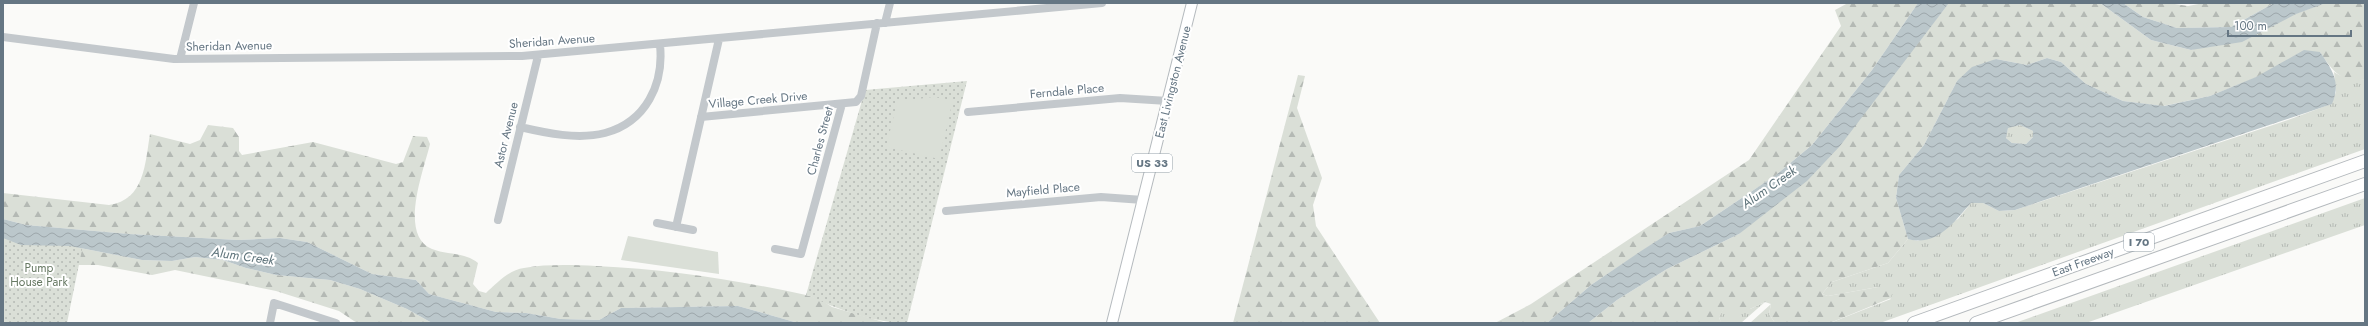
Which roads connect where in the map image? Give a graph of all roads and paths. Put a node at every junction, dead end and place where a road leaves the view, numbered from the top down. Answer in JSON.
{"nodes":[{"id":1,"x":194,"y":3,"type":"edge"},
{"id":2,"x":890,"y":3,"type":"edge"},
{"id":3,"x":1102,"y":3,"type":"edge"},
{"id":4,"x":1192,"y":3,"type":"edge"},
{"id":5,"x":881,"y":23,"type":"junction"},
{"id":6,"x":3,"y":37,"type":"edge"},
{"id":7,"x":719,"y":39,"type":"junction"},
{"id":8,"x":660,"y":45,"type":"junction"},
{"id":9,"x":538,"y":56,"type":"junction"},
{"id":10,"x":180,"y":59,"type":"junction"},
{"id":11,"x":1168,"y":101,"type":"junction"},
{"id":12,"x":842,"y":104,"type":"junction"},
{"id":13,"x":968,"y":112,"type":"dead end"},
{"id":14,"x":701,"y":117,"type":"junction"},
{"id":15,"x":520,"y":127,"type":"junction"},
{"id":16,"x":2365,"y":161,"type":"edge"},
{"id":17,"x":2365,"y":184,"type":"edge"},
{"id":18,"x":1143,"y":200,"type":"junction"},
{"id":19,"x":946,"y":211,"type":"dead end"},
{"id":20,"x":498,"y":220,"type":"dead end"},
{"id":21,"x":657,"y":223,"type":"dead end"},
{"id":22,"x":676,"y":227,"type":"junction"},
{"id":23,"x":693,"y":230,"type":"dead end"},
{"id":24,"x":775,"y":249,"type":"dead end"},
{"id":25,"x":270,"y":323,"type":"edge"},
{"id":26,"x":336,"y":323,"type":"edge"},
{"id":27,"x":1112,"y":323,"type":"edge"},
{"id":28,"x":1914,"y":323,"type":"edge"},
{"id":29,"x":1976,"y":323,"type":"edge"}],
"edges":[{"from":1,"to":10,"type":"street"},
{"from":2,"to":5,"type":"street","name":"Charles Street"},
{"from":3,"to":5,"type":"street","name":"Sheridan Avenue"},
{"from":4,"to":11,"type":"main road","name":"East Livingston Avenue","number":"US 33"},
{"from":5,"to":7,"type":"street","name":"Sheridan Avenue"},
{"from":5,"to":12,"type":"street","name":"Charles Street"},
{"from":6,"to":10,"type":"street","name":"Sheridan Avenue"},
{"from":7,"to":8,"type":"street","name":"Sheridan Avenue"},
{"from":7,"to":14,"type":"street","name":"Village Creek Drive"},
{"from":8,"to":9,"type":"street","name":"Sheridan Avenue"},
{"from":8,"to":15,"type":"street"},
{"from":9,"to":10,"type":"street","name":"Sheridan Avenue"},
{"from":9,"to":15,"type":"street","name":"Astor Avenue"},
{"from":11,"to":13,"type":"street","name":"Ferndale Place"},
{"from":11,"to":18,"type":"main road","name":"East Livingston Avenue","number":"US 33"},
{"from":12,"to":14,"type":"street","name":"Village Creek Drive"},
{"from":12,"to":24,"type":"street","name":"Charles Street"},
{"from":14,"to":22,"type":"street","name":"Village Creek Drive"},
{"from":15,"to":20,"type":"street","name":"Astor Avenue"},
{"from":16,"to":28,"type":"highway","name":"East Freeway","number":"I 70"},
{"from":17,"to":29,"type":"highway","name":"East Freeway","number":"I 70"},
{"from":18,"to":19,"type":"street","name":"Mayfield Place"},
{"from":18,"to":27,"type":"main road","name":"East Livingston Avenue","number":"US 33"},
{"from":21,"to":22,"type":"street"},
{"from":22,"to":23,"type":"street"},
{"from":25,"to":26,"type":"street"}]}
